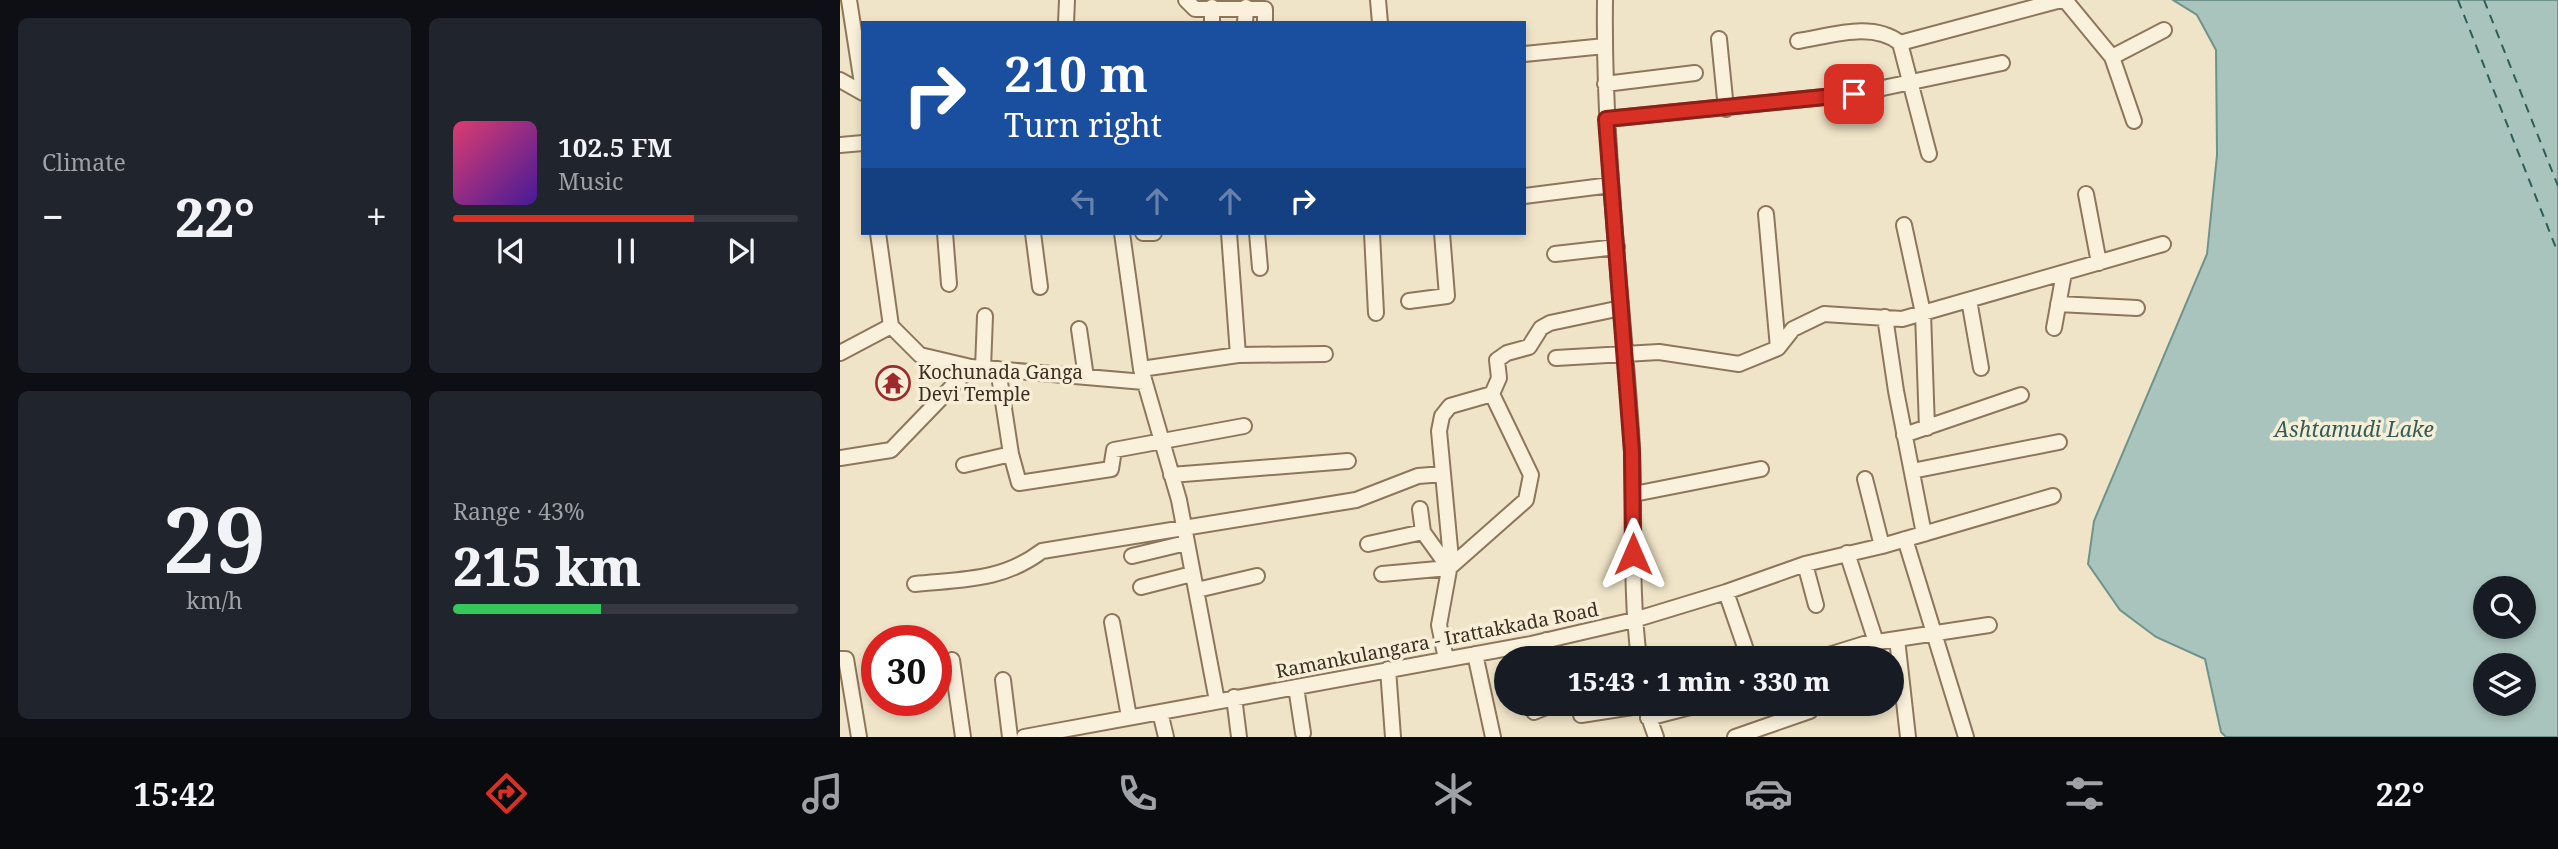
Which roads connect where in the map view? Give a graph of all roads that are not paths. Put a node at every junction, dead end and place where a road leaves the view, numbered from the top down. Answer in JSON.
{"nodes":[{"id":1,"x":849,"y":0,"type":"edge"},
{"id":2,"x":1067,"y":0,"type":"edge"},
{"id":3,"x":1186,"y":0,"type":"edge"},
{"id":4,"x":1378,"y":0,"type":"edge"},
{"id":5,"x":1605,"y":0,"type":"edge"},
{"id":6,"x":2063,"y":0,"type":"edge"},
{"id":7,"x":1212,"y":7,"type":"junction"},
{"id":8,"x":1246,"y":7,"type":"junction"},
{"id":9,"x":1066,"y":21,"type":"edge"},
{"id":10,"x":1212,"y":21,"type":"edge"},
{"id":11,"x":1245,"y":21,"type":"edge"},
{"id":12,"x":1265,"y":21,"type":"edge"},
{"id":13,"x":1380,"y":21,"type":"edge"},
{"id":14,"x":2164,"y":30,"type":"dead end"},
{"id":15,"x":1718,"y":38,"type":"dead end"},
{"id":16,"x":1798,"y":41,"type":"dead end"},
{"id":17,"x":1900,"y":43,"type":"junction"},
{"id":18,"x":1605,"y":46,"type":"junction"},
{"id":19,"x":1526,"y":54,"type":"edge"},
{"id":20,"x":2112,"y":57,"type":"junction"},
{"id":21,"x":2002,"y":62,"type":"dead end"},
{"id":22,"x":1695,"y":72,"type":"dead end"},
{"id":23,"x":861,"y":79,"type":"edge"},
{"id":24,"x":840,"y":80,"type":"edge"},
{"id":25,"x":1912,"y":84,"type":"junction"},
{"id":26,"x":1605,"y":85,"type":"junction"},
{"id":27,"x":861,"y":91,"type":"edge"},
{"id":28,"x":1726,"y":109,"type":"junction"},
{"id":29,"x":1606,"y":119,"type":"junction"},
{"id":30,"x":2134,"y":121,"type":"dead end"},
{"id":31,"x":861,"y":143,"type":"edge"},
{"id":32,"x":840,"y":145,"type":"edge"},
{"id":33,"x":1928,"y":154,"type":"dead end"},
{"id":34,"x":1611,"y":185,"type":"junction"},
{"id":35,"x":2086,"y":194,"type":"dead end"},
{"id":36,"x":1526,"y":196,"type":"edge"},
{"id":37,"x":1766,"y":214,"type":"dead end"},
{"id":38,"x":1903,"y":225,"type":"dead end"},
{"id":39,"x":878,"y":235,"type":"edge"},
{"id":40,"x":945,"y":235,"type":"edge"},
{"id":41,"x":1033,"y":235,"type":"edge"},
{"id":42,"x":1122,"y":235,"type":"edge"},
{"id":43,"x":1229,"y":235,"type":"edge"},
{"id":44,"x":1257,"y":235,"type":"edge"},
{"id":45,"x":1372,"y":235,"type":"edge"},
{"id":46,"x":1442,"y":235,"type":"edge"},
{"id":47,"x":2163,"y":244,"type":"dead end"},
{"id":48,"x":1617,"y":247,"type":"junction"},
{"id":49,"x":1555,"y":254,"type":"dead end"},
{"id":50,"x":2098,"y":262,"type":"junction"},
{"id":51,"x":1260,"y":268,"type":"dead end"},
{"id":52,"x":2064,"y":273,"type":"junction"},
{"id":53,"x":949,"y":284,"type":"dead end"},
{"id":54,"x":1040,"y":287,"type":"dead end"},
{"id":55,"x":1969,"y":300,"type":"junction"},
{"id":56,"x":1409,"y":301,"type":"dead end"},
{"id":57,"x":2058,"y":304,"type":"junction"},
{"id":58,"x":2137,"y":308,"type":"dead end"},
{"id":59,"x":1621,"y":309,"type":"junction"},
{"id":60,"x":1376,"y":313,"type":"dead end"},
{"id":61,"x":1923,"y":313,"type":"junction"},
{"id":62,"x":985,"y":316,"type":"dead end"},
{"id":63,"x":1885,"y":317,"type":"junction"},
{"id":64,"x":891,"y":326,"type":"junction"},
{"id":65,"x":2054,"y":328,"type":"dead end"},
{"id":66,"x":1079,"y":329,"type":"dead end"},
{"id":67,"x":1778,"y":348,"type":"junction"},
{"id":68,"x":840,"y":352,"type":"edge"},
{"id":69,"x":1325,"y":354,"type":"dead end"},
{"id":70,"x":1238,"y":355,"type":"junction"},
{"id":71,"x":1625,"y":356,"type":"junction"},
{"id":72,"x":1556,"y":358,"type":"dead end"},
{"id":73,"x":984,"y":368,"type":"junction"},
{"id":74,"x":1981,"y":368,"type":"dead end"},
{"id":75,"x":1142,"y":375,"type":"junction"},
{"id":76,"x":1086,"y":377,"type":"junction"},
{"id":77,"x":1492,"y":394,"type":"junction"},
{"id":78,"x":2021,"y":395,"type":"dead end"},
{"id":79,"x":1244,"y":426,"type":"dead end"},
{"id":80,"x":1927,"y":428,"type":"junction"},
{"id":81,"x":1905,"y":435,"type":"junction"},
{"id":82,"x":1160,"y":440,"type":"junction"},
{"id":83,"x":2059,"y":442,"type":"dead end"},
{"id":84,"x":1011,"y":454,"type":"junction"},
{"id":85,"x":840,"y":458,"type":"edge"},
{"id":86,"x":1349,"y":461,"type":"dead end"},
{"id":87,"x":964,"y":465,"type":"dead end"},
{"id":88,"x":1761,"y":469,"type":"dead end"},
{"id":89,"x":1912,"y":471,"type":"junction"},
{"id":90,"x":1443,"y":474,"type":"junction"},
{"id":91,"x":1171,"y":475,"type":"junction"},
{"id":92,"x":1865,"y":479,"type":"dead end"},
{"id":93,"x":1634,"y":494,"type":"junction"},
{"id":94,"x":2053,"y":496,"type":"dead end"},
{"id":95,"x":1420,"y":509,"type":"dead end"},
{"id":96,"x":1183,"y":527,"type":"junction"},
{"id":97,"x":1423,"y":531,"type":"junction"},
{"id":98,"x":1924,"y":534,"type":"junction"},
{"id":99,"x":1905,"y":539,"type":"junction"},
{"id":100,"x":1186,"y":542,"type":"junction"},
{"id":101,"x":1368,"y":544,"type":"dead end"},
{"id":102,"x":1882,"y":546,"type":"junction"},
{"id":103,"x":1847,"y":552,"type":"junction"},
{"id":104,"x":1132,"y":556,"type":"dead end"},
{"id":105,"x":1805,"y":564,"type":"junction"},
{"id":106,"x":1449,"y":568,"type":"junction"},
{"id":107,"x":1192,"y":574,"type":"junction"},
{"id":108,"x":1382,"y":574,"type":"dead end"},
{"id":109,"x":1256,"y":576,"type":"dead end"},
{"id":110,"x":915,"y":584,"type":"dead end"},
{"id":111,"x":1141,"y":587,"type":"dead end"},
{"id":112,"x":1197,"y":590,"type":"junction"},
{"id":113,"x":1726,"y":593,"type":"junction"},
{"id":114,"x":1816,"y":606,"type":"dead end"},
{"id":115,"x":1634,"y":620,"type":"junction"},
{"id":116,"x":1112,"y":622,"type":"dead end"},
{"id":117,"x":1989,"y":625,"type":"dead end"},
{"id":118,"x":1934,"y":633,"type":"junction"},
{"id":119,"x":1897,"y":639,"type":"junction"},
{"id":120,"x":1546,"y":640,"type":"junction"},
{"id":121,"x":1876,"y":642,"type":"junction"},
{"id":122,"x":1547,"y":646,"type":"edge"},
{"id":123,"x":1637,"y":646,"type":"edge"},
{"id":124,"x":1745,"y":646,"type":"edge"},
{"id":125,"x":1862,"y":646,"type":"edge"},
{"id":126,"x":1475,"y":654,"type":"junction"},
{"id":127,"x":840,"y":659,"type":"edge"},
{"id":128,"x":1446,"y":659,"type":"junction"},
{"id":129,"x":952,"y":660,"type":"dead end"},
{"id":130,"x":1388,"y":669,"type":"junction"},
{"id":131,"x":1003,"y":680,"type":"dead end"},
{"id":132,"x":1296,"y":687,"type":"junction"},
{"id":133,"x":1234,"y":698,"type":"junction"},
{"id":134,"x":1217,"y":701,"type":"junction"},
{"id":135,"x":1160,"y":712,"type":"junction"},
{"id":136,"x":1648,"y":716,"type":"edge"},
{"id":137,"x":1796,"y":716,"type":"edge"},
{"id":138,"x":1129,"y":717,"type":"junction"},
{"id":139,"x":1068,"y":733,"type":"edge"},
{"id":140,"x":1303,"y":733,"type":"dead end"},
{"id":141,"x":859,"y":737,"type":"edge"},
{"id":142,"x":964,"y":737,"type":"edge"},
{"id":143,"x":1010,"y":737,"type":"edge"},
{"id":144,"x":1024,"y":737,"type":"edge"},
{"id":145,"x":1166,"y":737,"type":"edge"},
{"id":146,"x":1239,"y":737,"type":"edge"},
{"id":147,"x":1393,"y":737,"type":"edge"},
{"id":148,"x":1493,"y":737,"type":"edge"},
{"id":149,"x":1656,"y":737,"type":"edge"},
{"id":150,"x":1735,"y":737,"type":"edge"},
{"id":151,"x":1908,"y":737,"type":"edge"},
{"id":152,"x":1966,"y":737,"type":"edge"}],
"edges":[{"from":1,"to":23,"type":"street"},
{"from":2,"to":9,"type":"street"},
{"from":3,"to":7,"type":"street"},
{"from":4,"to":13,"type":"street"},
{"from":5,"to":18,"type":"street"},
{"from":6,"to":17,"type":"street"},
{"from":6,"to":20,"type":"street"},
{"from":7,"to":8,"type":"street"},
{"from":7,"to":10,"type":"street"},
{"from":8,"to":11,"type":"street"},
{"from":8,"to":12,"type":"street"},
{"from":14,"to":20,"type":"street"},
{"from":15,"to":28,"type":"street"},
{"from":16,"to":17,"type":"street"},
{"from":17,"to":25,"type":"street"},
{"from":18,"to":19,"type":"street"},
{"from":18,"to":26,"type":"street"},
{"from":20,"to":30,"type":"street"},
{"from":21,"to":25,"type":"street"},
{"from":22,"to":26,"type":"street"},
{"from":24,"to":27,"type":"street"},
{"from":25,"to":28,"type":"street"},
{"from":25,"to":33,"type":"street"},
{"from":26,"to":29,"type":"street"},
{"from":28,"to":29,"type":"street"},
{"from":29,"to":34,"type":"street"},
{"from":31,"to":32,"type":"street"},
{"from":34,"to":36,"type":"street"},
{"from":34,"to":48,"type":"street"},
{"from":35,"to":50,"type":"street"},
{"from":37,"to":67,"type":"street"},
{"from":38,"to":61,"type":"street"},
{"from":39,"to":64,"type":"street"},
{"from":40,"to":53,"type":"street"},
{"from":41,"to":54,"type":"street"},
{"from":42,"to":75,"type":"street"},
{"from":43,"to":70,"type":"street"},
{"from":44,"to":51,"type":"street"},
{"from":45,"to":60,"type":"street"},
{"from":46,"to":56,"type":"street"},
{"from":47,"to":50,"type":"street"},
{"from":48,"to":49,"type":"street"},
{"from":48,"to":59,"type":"street"},
{"from":50,"to":52,"type":"street"},
{"from":52,"to":55,"type":"street"},
{"from":52,"to":57,"type":"street"},
{"from":55,"to":61,"type":"street"},
{"from":55,"to":74,"type":"street"},
{"from":57,"to":58,"type":"street"},
{"from":57,"to":65,"type":"street"},
{"from":59,"to":71,"type":"street"},
{"from":59,"to":77,"type":"street"},
{"from":61,"to":63,"type":"street"},
{"from":61,"to":80,"type":"street"},
{"from":62,"to":73,"type":"street"},
{"from":63,"to":67,"type":"street"},
{"from":63,"to":81,"type":"street"},
{"from":64,"to":68,"type":"street"},
{"from":64,"to":73,"type":"street"},
{"from":66,"to":76,"type":"street"},
{"from":67,"to":71,"type":"street"},
{"from":69,"to":70,"type":"street"},
{"from":70,"to":75,"type":"street"},
{"from":71,"to":72,"type":"street"},
{"from":71,"to":93,"type":"street"},
{"from":73,"to":76,"type":"street"},
{"from":73,"to":84,"type":"street"},
{"from":73,"to":85,"type":"street"},
{"from":75,"to":76,"type":"street"},
{"from":75,"to":82,"type":"street"},
{"from":77,"to":90,"type":"street"},
{"from":77,"to":106,"type":"street"},
{"from":78,"to":80,"type":"street"},
{"from":79,"to":82,"type":"street"},
{"from":80,"to":81,"type":"street"},
{"from":81,"to":89,"type":"street"},
{"from":82,"to":84,"type":"street"},
{"from":82,"to":91,"type":"street"},
{"from":83,"to":89,"type":"street"},
{"from":84,"to":87,"type":"street"},
{"from":86,"to":91,"type":"street"},
{"from":88,"to":93,"type":"street"},
{"from":89,"to":98,"type":"street"},
{"from":90,"to":96,"type":"street"},
{"from":90,"to":106,"type":"street"},
{"from":91,"to":96,"type":"street"},
{"from":92,"to":102,"type":"street"},
{"from":93,"to":115,"type":"street"},
{"from":94,"to":98,"type":"street","name":"Ramankulangara - Irattakkada Road"},
{"from":95,"to":97,"type":"street"},
{"from":96,"to":100,"type":"street"},
{"from":96,"to":110,"type":"street"},
{"from":97,"to":101,"type":"street"},
{"from":97,"to":106,"type":"street"},
{"from":98,"to":99,"type":"street","name":"Ramankulangara - Irattakkada Road"},
{"from":99,"to":102,"type":"street","name":"Ramankulangara - Irattakkada Road"},
{"from":99,"to":118,"type":"street"},
{"from":100,"to":104,"type":"street"},
{"from":100,"to":107,"type":"street"},
{"from":102,"to":103,"type":"street","name":"Ramankulangara - Irattakkada Road"},
{"from":103,"to":105,"type":"street","name":"Ramankulangara - Irattakkada Road"},
{"from":103,"to":121,"type":"street"},
{"from":105,"to":113,"type":"street","name":"Ramankulangara - Irattakkada Road"},
{"from":105,"to":114,"type":"street"},
{"from":106,"to":108,"type":"street"},
{"from":106,"to":128,"type":"street"},
{"from":107,"to":111,"type":"street"},
{"from":107,"to":112,"type":"street"},
{"from":109,"to":112,"type":"street"},
{"from":112,"to":134,"type":"street"},
{"from":113,"to":115,"type":"street","name":"Ramankulangara - Irattakkada Road"},
{"from":113,"to":124,"type":"street"},
{"from":115,"to":120,"type":"street","name":"Ramankulangara - Irattakkada Road"},
{"from":115,"to":123,"type":"street"},
{"from":116,"to":138,"type":"street"},
{"from":117,"to":118,"type":"street"},
{"from":118,"to":119,"type":"street"},
{"from":118,"to":152,"type":"street"},
{"from":119,"to":121,"type":"street"},
{"from":119,"to":151,"type":"street"},
{"from":120,"to":122,"type":"street"},
{"from":120,"to":126,"type":"street","name":"Ramankulangara - Irattakkada Road"},
{"from":121,"to":125,"type":"street"},
{"from":126,"to":128,"type":"street","name":"Ramankulangara - Irattakkada Road"},
{"from":126,"to":148,"type":"street"},
{"from":127,"to":141,"type":"street"},
{"from":128,"to":130,"type":"street","name":"Ramankulangara - Irattakkada Road"},
{"from":129,"to":142,"type":"street"},
{"from":130,"to":132,"type":"street","name":"Ramankulangara - Irattakkada Road"},
{"from":130,"to":147,"type":"street"},
{"from":131,"to":143,"type":"street"},
{"from":132,"to":133,"type":"street","name":"Ramankulangara - Irattakkada Road"},
{"from":132,"to":140,"type":"street"},
{"from":133,"to":134,"type":"street","name":"Ramankulangara - Irattakkada Road"},
{"from":133,"to":146,"type":"street"},
{"from":134,"to":135,"type":"street","name":"Ramankulangara - Irattakkada Road"},
{"from":135,"to":138,"type":"street","name":"Ramankulangara - Irattakkada Road"},
{"from":135,"to":145,"type":"street"},
{"from":136,"to":149,"type":"street"},
{"from":137,"to":150,"type":"street"},
{"from":138,"to":139,"type":"street","name":"Ramankulangara - Irattakkada Road"},
{"from":139,"to":144,"type":"street","name":"Ramankulangara - Irattakkada Road"}]}
